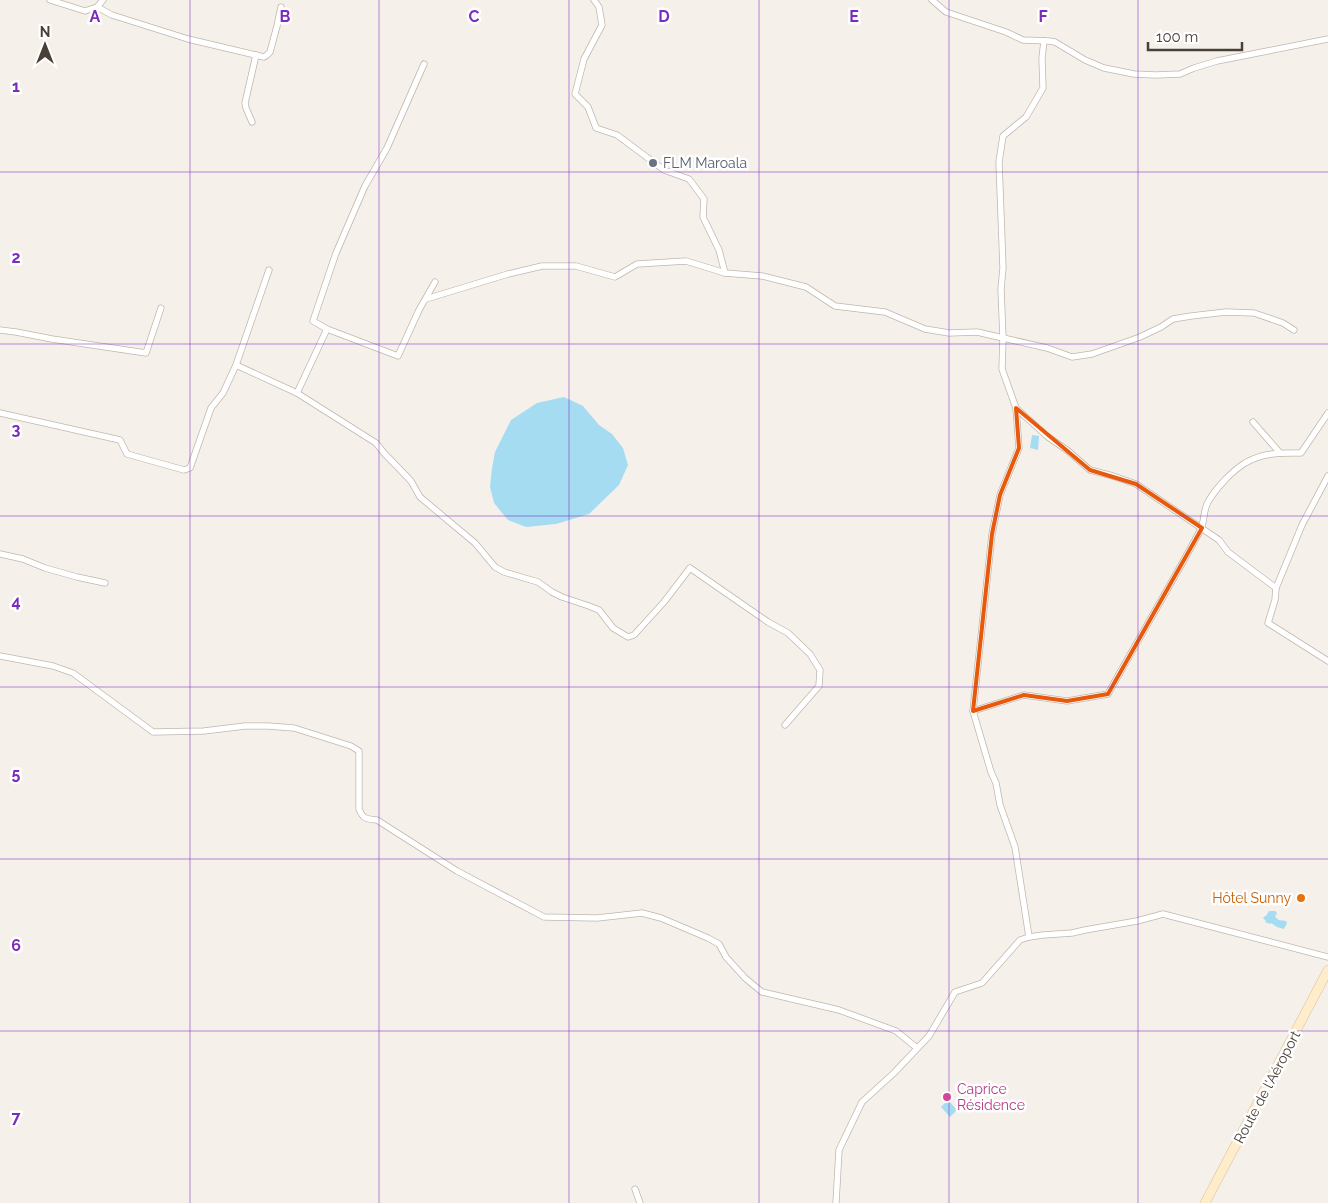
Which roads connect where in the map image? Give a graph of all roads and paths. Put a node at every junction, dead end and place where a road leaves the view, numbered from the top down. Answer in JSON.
{"nodes":[{"id":1,"x":50,"y":0,"type":"edge"},
{"id":2,"x":103,"y":0,"type":"edge"},
{"id":3,"x":594,"y":0,"type":"edge"},
{"id":4,"x":932,"y":0,"type":"edge"},
{"id":5,"x":97,"y":7,"type":"junction"},
{"id":6,"x":281,"y":7,"type":"dead end"},
{"id":7,"x":1328,"y":38,"type":"edge"},
{"id":8,"x":1044,"y":41,"type":"junction"},
{"id":9,"x":256,"y":55,"type":"junction"},
{"id":10,"x":424,"y":64,"type":"dead end"},
{"id":11,"x":252,"y":122,"type":"dead end"},
{"id":12,"x":269,"y":270,"type":"dead end"},
{"id":13,"x":725,"y":273,"type":"junction"},
{"id":14,"x":435,"y":282,"type":"dead end"},
{"id":15,"x":426,"y":298,"type":"junction"},
{"id":16,"x":161,"y":308,"type":"dead end"},
{"id":17,"x":327,"y":329,"type":"junction"},
{"id":18,"x":0,"y":330,"type":"edge"},
{"id":19,"x":1294,"y":330,"type":"dead end"},
{"id":20,"x":1002,"y":338,"type":"junction"},
{"id":21,"x":236,"y":365,"type":"junction"},
{"id":22,"x":297,"y":393,"type":"junction"},
{"id":23,"x":1016,"y":408,"type":"junction"},
{"id":24,"x":0,"y":413,"type":"edge"},
{"id":25,"x":1328,"y":414,"type":"edge"},
{"id":26,"x":1253,"y":422,"type":"dead end"},
{"id":27,"x":1280,"y":453,"type":"junction"},
{"id":28,"x":1328,"y":476,"type":"edge"},
{"id":29,"x":1202,"y":528,"type":"junction"},
{"id":30,"x":0,"y":554,"type":"edge"},
{"id":31,"x":105,"y":583,"type":"dead end"},
{"id":32,"x":1276,"y":588,"type":"junction"},
{"id":33,"x":0,"y":656,"type":"edge"},
{"id":34,"x":1328,"y":662,"type":"edge"},
{"id":35,"x":973,"y":711,"type":"junction"},
{"id":36,"x":785,"y":725,"type":"dead end"},
{"id":37,"x":1029,"y":937,"type":"junction"},
{"id":38,"x":1328,"y":956,"type":"edge"},
{"id":39,"x":1328,"y":970,"type":"edge"},
{"id":40,"x":917,"y":1048,"type":"junction"},
{"id":41,"x":635,"y":1189,"type":"dead end"},
{"id":42,"x":640,"y":1203,"type":"edge"},
{"id":43,"x":836,"y":1203,"type":"edge"},
{"id":44,"x":1205,"y":1203,"type":"edge"}],
"edges":[{"from":1,"to":5,"type":"street"},
{"from":2,"to":5,"type":"street"},
{"from":3,"to":13,"type":"street"},
{"from":4,"to":8,"type":"street"},
{"from":5,"to":9,"type":"street"},
{"from":6,"to":9,"type":"street"},
{"from":7,"to":8,"type":"street"},
{"from":8,"to":20,"type":"street"},
{"from":9,"to":11,"type":"street"},
{"from":10,"to":17,"type":"street"},
{"from":12,"to":21,"type":"street"},
{"from":13,"to":15,"type":"street"},
{"from":13,"to":20,"type":"street"},
{"from":14,"to":15,"type":"street"},
{"from":15,"to":17,"type":"street"},
{"from":16,"to":18,"type":"street"},
{"from":17,"to":22,"type":"street"},
{"from":19,"to":20,"type":"street"},
{"from":20,"to":23,"type":"street"},
{"from":21,"to":22,"type":"street"},
{"from":21,"to":24,"type":"street"},
{"from":22,"to":36,"type":"street"},
{"from":23,"to":29,"type":"street"},
{"from":23,"to":35,"type":"street"},
{"from":25,"to":27,"type":"street"},
{"from":26,"to":27,"type":"street"},
{"from":27,"to":29,"type":"street"},
{"from":28,"to":32,"type":"street"},
{"from":29,"to":32,"type":"street"},
{"from":29,"to":35,"type":"street"},
{"from":30,"to":31,"type":"street"},
{"from":32,"to":34,"type":"street"},
{"from":33,"to":40,"type":"street"},
{"from":35,"to":37,"type":"street"},
{"from":37,"to":38,"type":"street"},
{"from":37,"to":40,"type":"street"},
{"from":39,"to":44,"type":"main road","name":"Route de l'Aéroport"},
{"from":40,"to":43,"type":"street"},
{"from":41,"to":42,"type":"street"}]}
